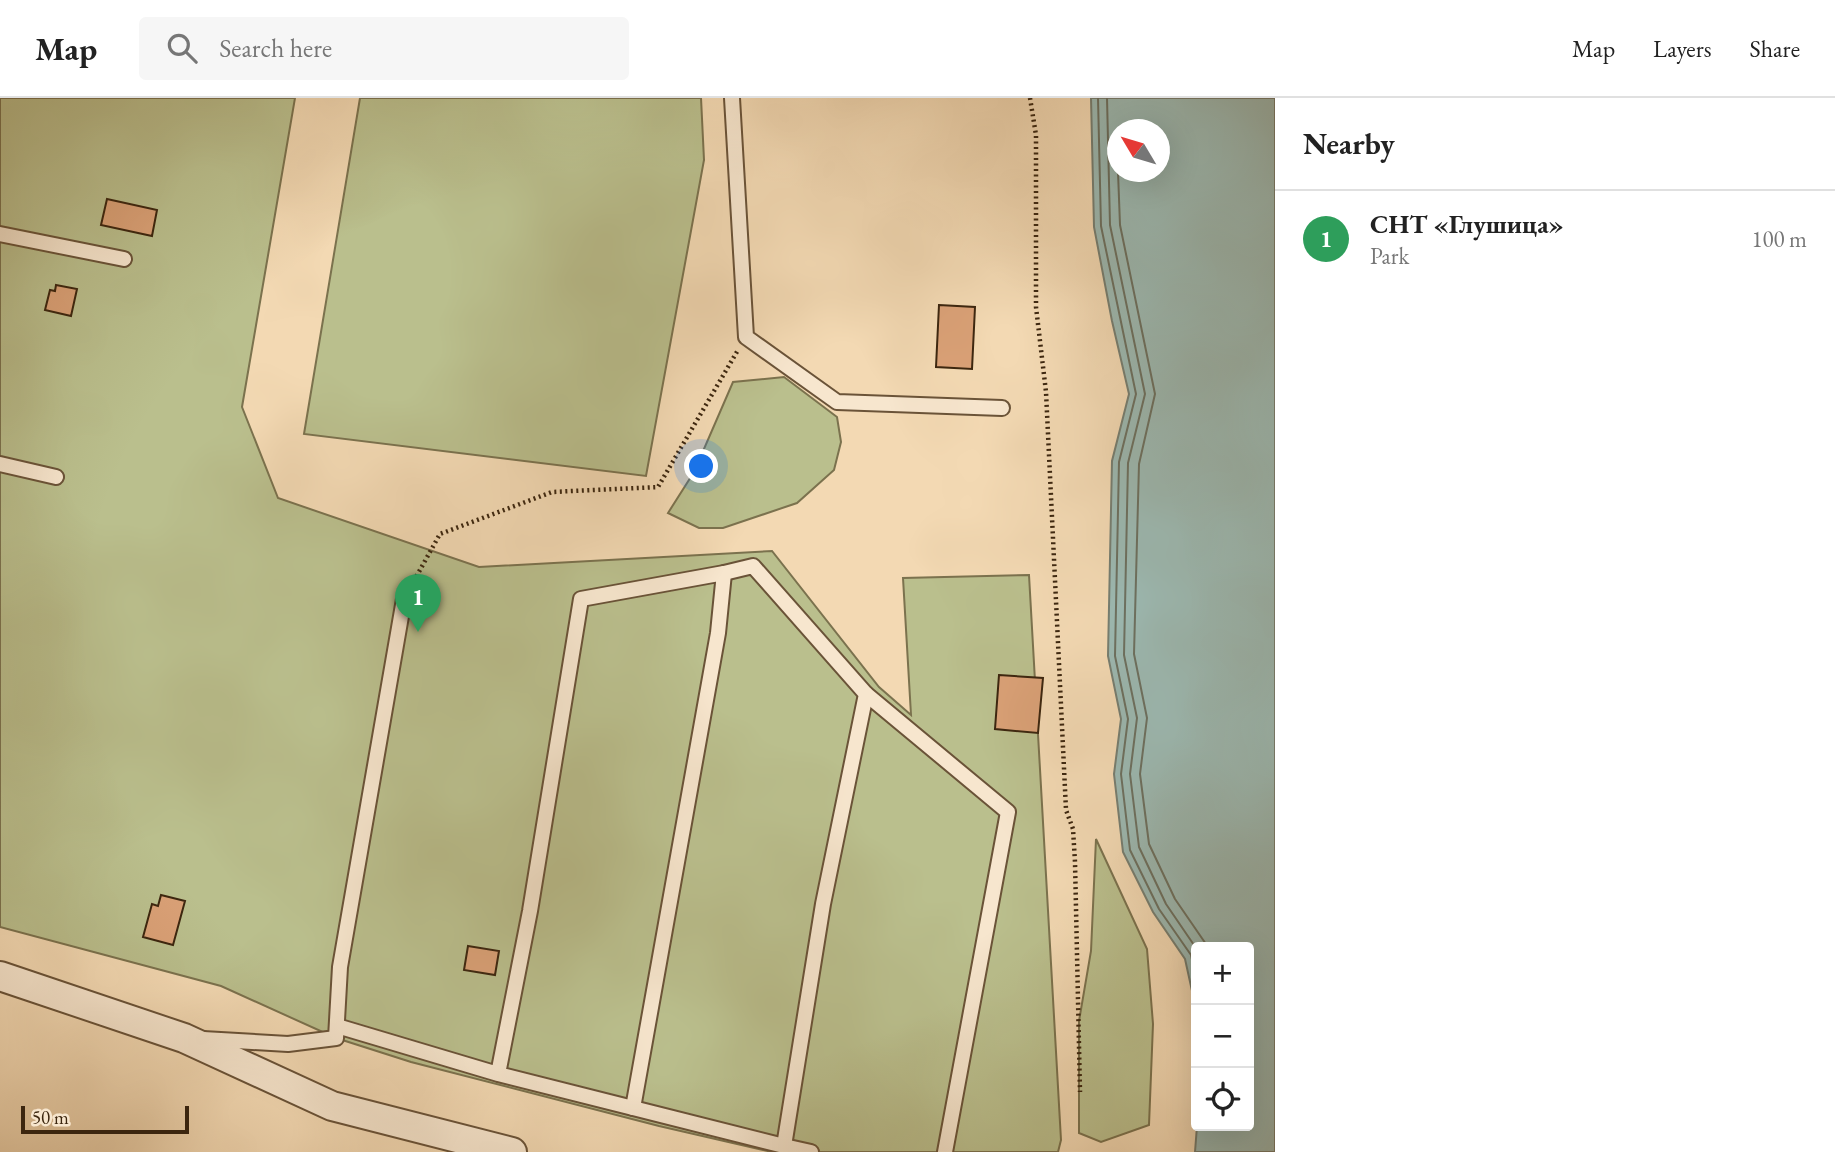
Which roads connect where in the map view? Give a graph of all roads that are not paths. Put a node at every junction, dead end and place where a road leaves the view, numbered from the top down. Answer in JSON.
{"nodes":[{"id":1,"x":732,"y":98,"type":"edge"},
{"id":2,"x":0,"y":234,"type":"edge"},
{"id":3,"x":124,"y":259,"type":"dead end"},
{"id":4,"x":1002,"y":408,"type":"dead end"},
{"id":5,"x":0,"y":464,"type":"edge"},
{"id":6,"x":56,"y":477,"type":"dead end"},
{"id":7,"x":724,"y":573,"type":"junction"},
{"id":8,"x":404,"y":598,"type":"road end"},
{"id":9,"x":866,"y":694,"type":"junction"},
{"id":10,"x":0,"y":976,"type":"edge"},
{"id":11,"x":337,"y":1026,"type":"junction"},
{"id":12,"x":184,"y":1038,"type":"junction"},
{"id":13,"x":498,"y":1074,"type":"junction"},
{"id":14,"x":633,"y":1108,"type":"junction"},
{"id":15,"x":784,"y":1146,"type":"junction"},
{"id":16,"x":512,"y":1152,"type":"edge"},
{"id":17,"x":811,"y":1152,"type":"edge"},
{"id":18,"x":945,"y":1152,"type":"edge"}],
"edges":[{"from":1,"to":4,"type":"lane"},
{"from":2,"to":3,"type":"lane"},
{"from":5,"to":6,"type":"lane"},
{"from":7,"to":9,"type":"lane"},
{"from":7,"to":13,"type":"lane"},
{"from":7,"to":14,"type":"lane"},
{"from":8,"to":11,"type":"lane"},
{"from":9,"to":15,"type":"lane"},
{"from":9,"to":18,"type":"lane"},
{"from":10,"to":12,"type":"street"},
{"from":11,"to":12,"type":"lane"},
{"from":11,"to":13,"type":"lane"},
{"from":12,"to":16,"type":"street"},
{"from":13,"to":14,"type":"lane"},
{"from":14,"to":15,"type":"lane"},
{"from":15,"to":17,"type":"lane"}]}
